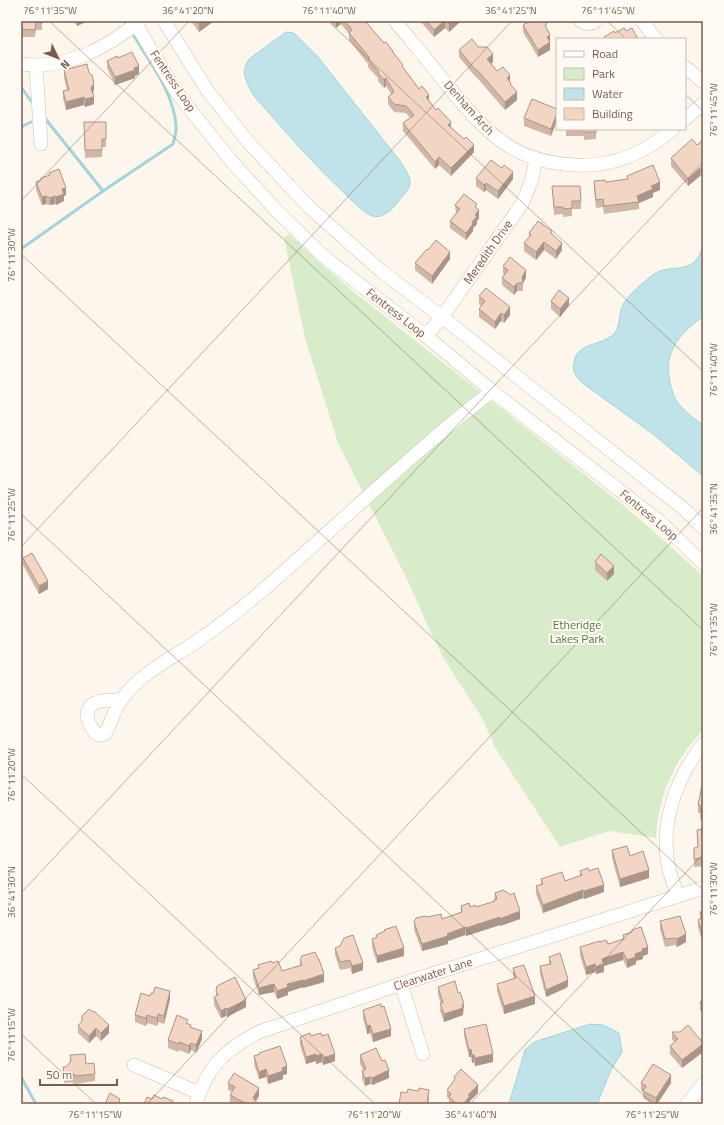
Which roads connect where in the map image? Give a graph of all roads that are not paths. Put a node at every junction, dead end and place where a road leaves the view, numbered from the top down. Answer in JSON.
{"nodes":[{"id":1,"x":164,"y":21,"type":"edge"},
{"id":2,"x":395,"y":21,"type":"edge"},
{"id":3,"x":581,"y":21,"type":"edge"},
{"id":4,"x":596,"y":21,"type":"edge"},
{"id":5,"x":642,"y":21,"type":"edge"},
{"id":6,"x":136,"y":22,"type":"edge"},
{"id":7,"x":655,"y":38,"type":"edge"},
{"id":8,"x":21,"y":64,"type":"edge"},
{"id":9,"x":36,"y":65,"type":"junction"},
{"id":10,"x":686,"y":69,"type":"edge"},
{"id":11,"x":703,"y":82,"type":"edge"},
{"id":12,"x":703,"y":104,"type":"edge"},
{"id":13,"x":686,"y":118,"type":"edge"},
{"id":14,"x":672,"y":130,"type":"edge"},
{"id":15,"x":41,"y":144,"type":"dead end"},
{"id":16,"x":536,"y":160,"type":"junction"},
{"id":17,"x":442,"y":317,"type":"junction"},
{"id":18,"x":426,"y":336,"type":"junction"},
{"id":19,"x":492,"y":391,"type":"junction"},
{"id":20,"x":703,"y":528,"type":"edge"},
{"id":21,"x":703,"y":563,"type":"edge"},
{"id":22,"x":121,"y":700,"type":"dead end"},
{"id":23,"x":703,"y":744,"type":"edge"},
{"id":24,"x":703,"y":888,"type":"edge"},
{"id":25,"x":678,"y":896,"type":"junction"},
{"id":26,"x":401,"y":984,"type":"junction"},
{"id":27,"x":423,"y":1054,"type":"dead end"},
{"id":28,"x":134,"y":1065,"type":"dead end"},
{"id":29,"x":703,"y":1084,"type":"edge"},
{"id":30,"x":198,"y":1099,"type":"edge"},
{"id":31,"x":687,"y":1104,"type":"edge"}],
"edges":[{"from":1,"to":17,"type":"street","name":"Fentress Loop"},
{"from":2,"to":16,"type":"street","name":"Denham Arch"},
{"from":3,"to":4,"type":"street"},
{"from":5,"to":7,"type":"street"},
{"from":6,"to":9,"type":"street"},
{"from":6,"to":18,"type":"street","name":"Fentress Loop"},
{"from":8,"to":9,"type":"street"},
{"from":9,"to":15,"type":"street"},
{"from":10,"to":11,"type":"street"},
{"from":12,"to":13,"type":"street"},
{"from":14,"to":16,"type":"street","name":"Denham Arch"},
{"from":16,"to":17,"type":"street","name":"Meredith Drive"},
{"from":17,"to":18,"type":"street","name":"Meredith Drive"},
{"from":17,"to":20,"type":"street","name":"Fentress Loop"},
{"from":18,"to":19,"type":"street","name":"Fentress Loop"},
{"from":19,"to":21,"type":"street","name":"Fentress Loop"},
{"from":19,"to":22,"type":"street"},
{"from":23,"to":25,"type":"street"},
{"from":24,"to":25,"type":"street","name":"Clearwater Lane"},
{"from":25,"to":26,"type":"street","name":"Clearwater Lane"},
{"from":26,"to":27,"type":"street"},
{"from":26,"to":30,"type":"street","name":"Clearwater Lane"},
{"from":28,"to":30,"type":"street"},
{"from":29,"to":31,"type":"street"}]}
